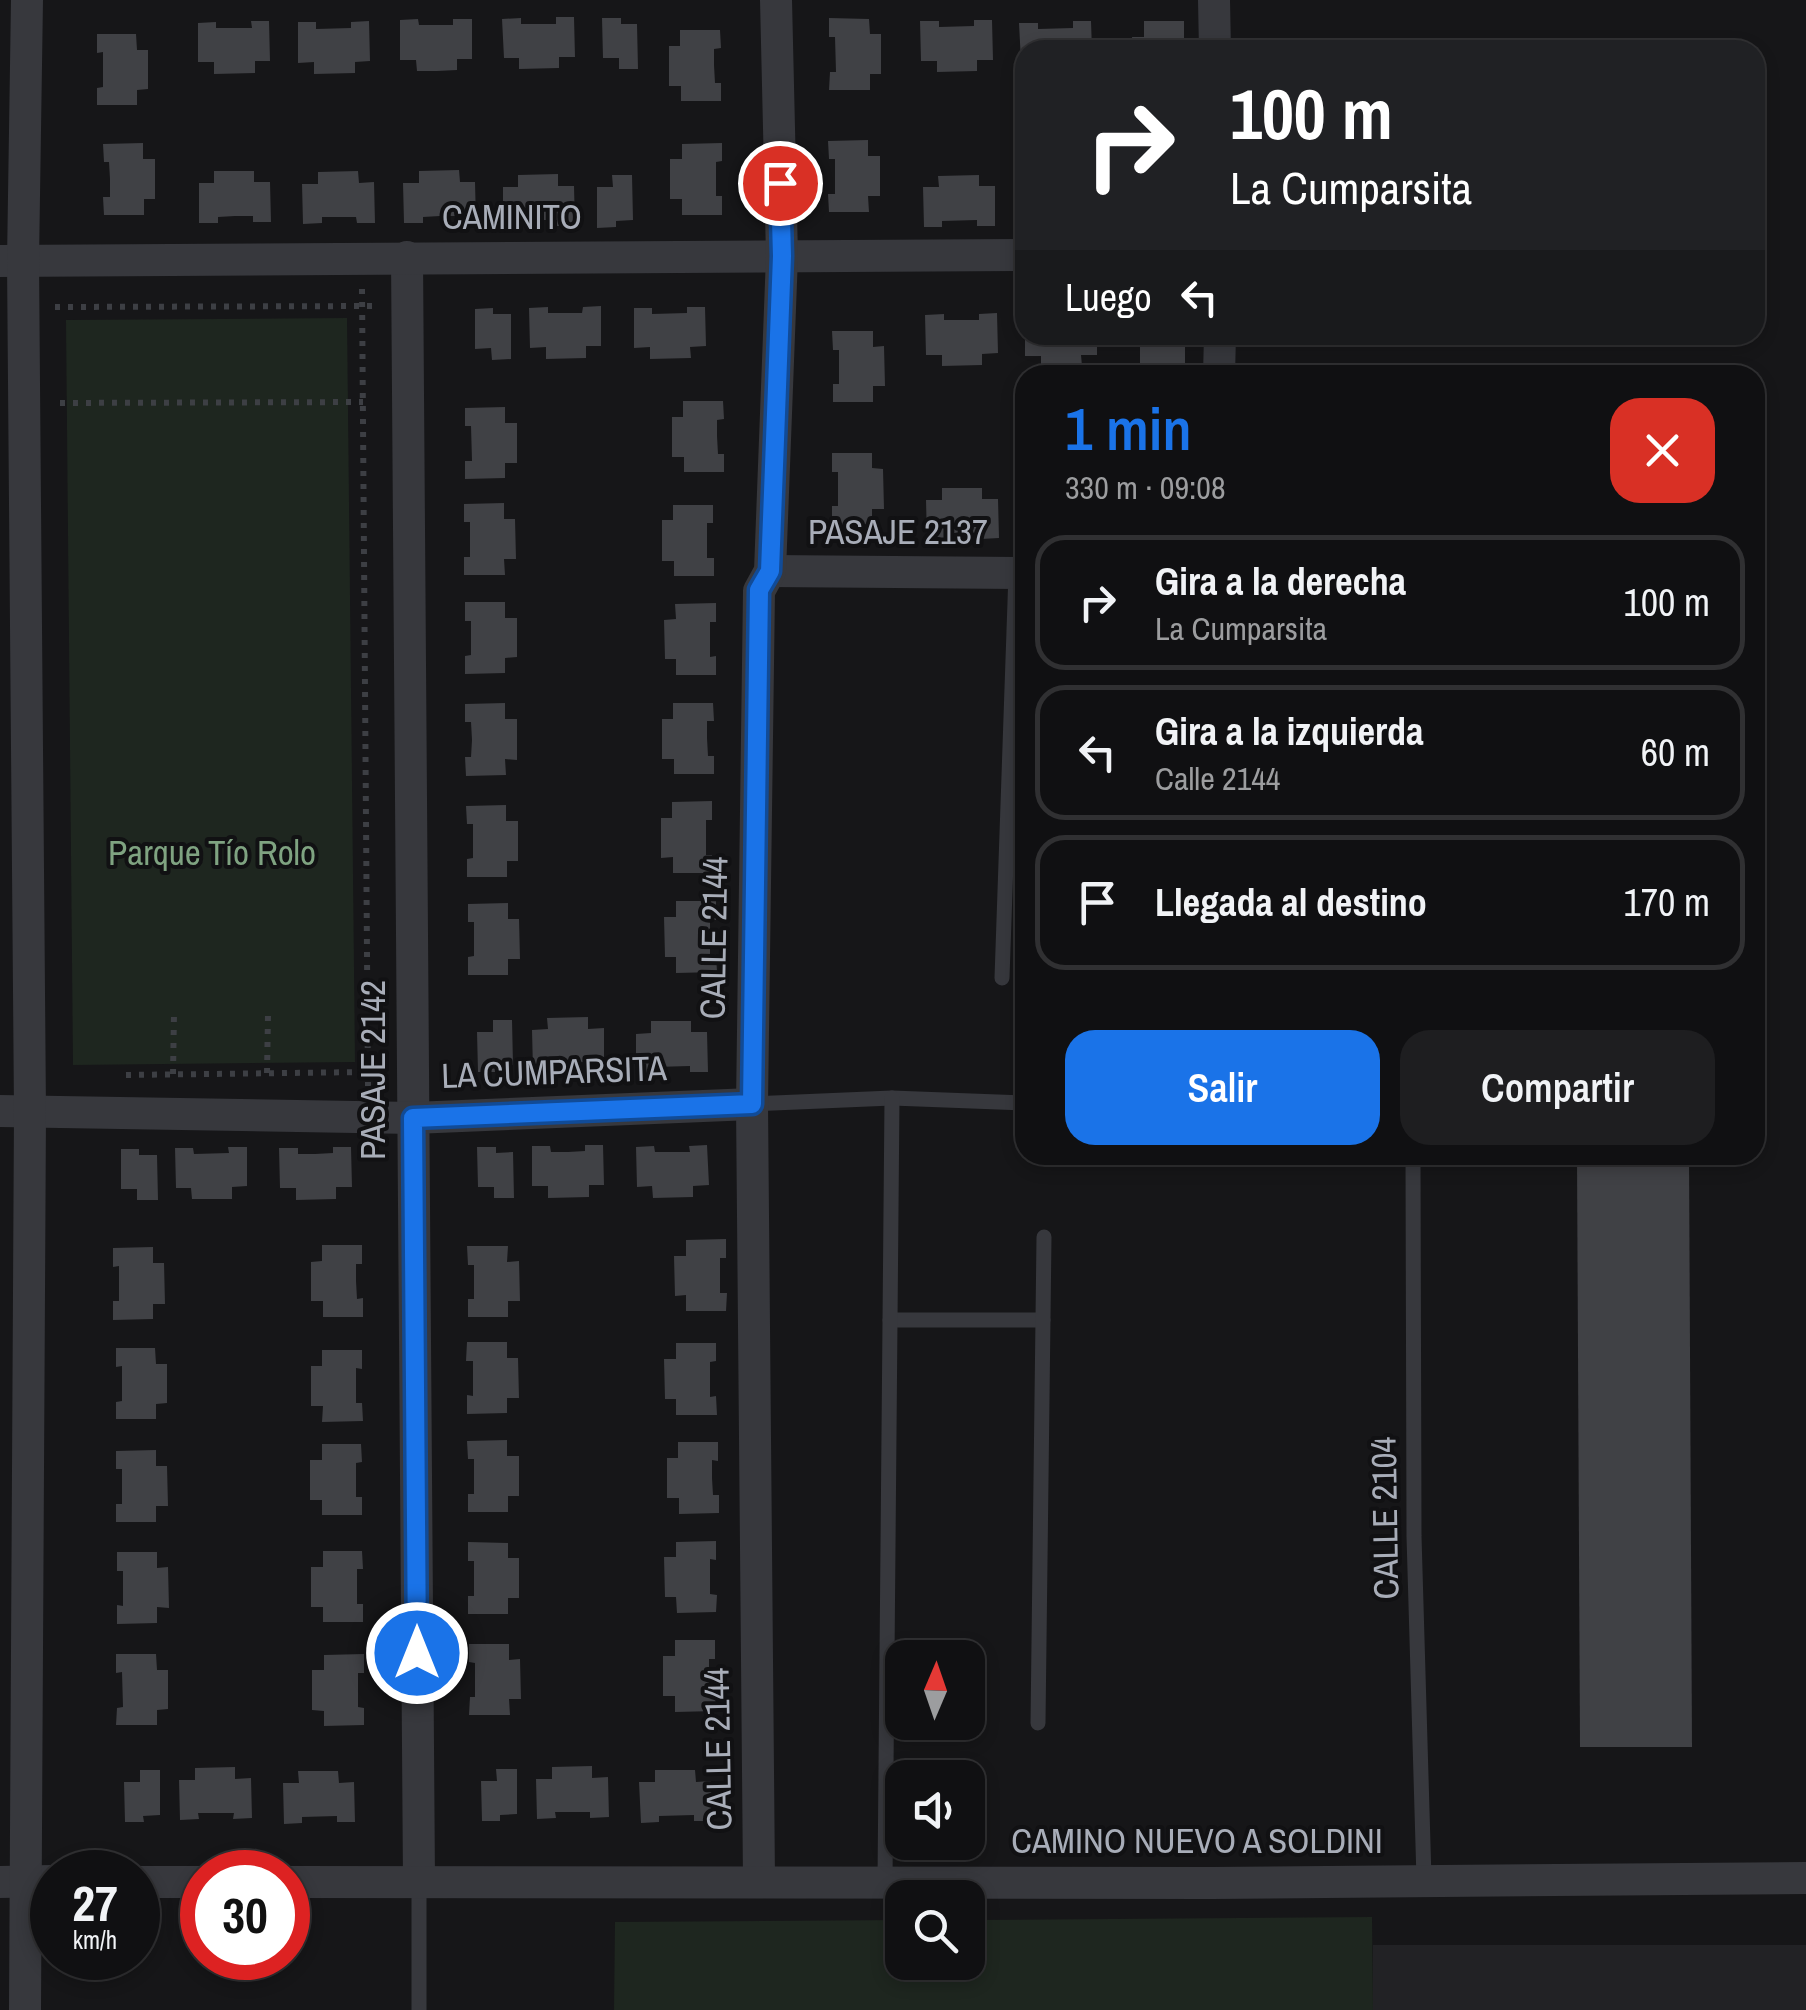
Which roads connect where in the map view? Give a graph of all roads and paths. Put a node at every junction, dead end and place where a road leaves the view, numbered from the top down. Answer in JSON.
{"nodes":[{"id":1,"x":27,"y":0,"type":"edge"},
{"id":2,"x":776,"y":0,"type":"edge"},
{"id":3,"x":1214,"y":0,"type":"edge"},
{"id":4,"x":1216,"y":40,"type":"edge"},
{"id":5,"x":1015,"y":255,"type":"edge"},
{"id":6,"x":782,"y":256,"type":"junction"},
{"id":7,"x":362,"y":257,"type":"junction"},
{"id":8,"x":407,"y":257,"type":"junction"},
{"id":9,"x":12,"y":261,"type":"edge"},
{"id":10,"x":24,"y":306,"type":"junction"},
{"id":11,"x":362,"y":306,"type":"junction"},
{"id":12,"x":407,"y":306,"type":"junction"},
{"id":13,"x":363,"y":402,"type":"junction"},
{"id":14,"x":60,"y":403,"type":"dead end"},
{"id":15,"x":770,"y":571,"type":"junction"},
{"id":16,"x":1015,"y":573,"type":"edge"},
{"id":17,"x":1015,"y":701,"type":"edge"},
{"id":18,"x":1002,"y":978,"type":"dead end"},
{"id":19,"x":174,"y":1014,"type":"dead end"},
{"id":20,"x":268,"y":1015,"type":"dead end"},
{"id":21,"x":412,"y":1071,"type":"junction"},
{"id":22,"x":368,"y":1072,"type":"junction"},
{"id":23,"x":267,"y":1073,"type":"junction"},
{"id":24,"x":173,"y":1074,"type":"junction"},
{"id":25,"x":119,"y":1075,"type":"dead end"},
{"id":26,"x":892,"y":1098,"type":"junction"},
{"id":27,"x":1015,"y":1103,"type":"edge"},
{"id":28,"x":752,"y":1104,"type":"junction"},
{"id":29,"x":15,"y":1112,"type":"edge"},
{"id":30,"x":368,"y":1117,"type":"junction"},
{"id":31,"x":413,"y":1118,"type":"junction"},
{"id":32,"x":1413,"y":1165,"type":"edge"},
{"id":33,"x":1044,"y":1237,"type":"dead end"},
{"id":34,"x":890,"y":1320,"type":"junction"},
{"id":35,"x":1043,"y":1320,"type":"junction"},
{"id":36,"x":1038,"y":1723,"type":"dead end"},
{"id":37,"x":1806,"y":1878,"type":"edge"},
{"id":38,"x":1424,"y":1879,"type":"junction"},
{"id":39,"x":759,"y":1880,"type":"junction"},
{"id":40,"x":885,"y":1880,"type":"edge"},
{"id":41,"x":885,"y":1881,"type":"edge"},
{"id":42,"x":26,"y":1882,"type":"edge"},
{"id":43,"x":310,"y":1882,"type":"edge"},
{"id":44,"x":419,"y":1882,"type":"junction"},
{"id":45,"x":985,"y":1882,"type":"edge"},
{"id":46,"x":25,"y":2010,"type":"edge"},
{"id":47,"x":420,"y":2010,"type":"edge"}],
"edges":[{"from":1,"to":9,"type":"street"},
{"from":2,"to":6,"type":"street","name":"CALLE 2144"},
{"from":3,"to":4,"type":"street"},
{"from":5,"to":6,"type":"street","name":"CAMINITO"},
{"from":6,"to":8,"type":"street","name":"CAMINITO"},
{"from":6,"to":15,"type":"street","name":"CALLE 2144"},
{"from":7,"to":8,"type":"street","name":"CAMINITO"},
{"from":7,"to":9,"type":"street","name":"CAMINITO"},
{"from":7,"to":11,"type":"path"},
{"from":8,"to":12,"type":"street","name":"PASAJE 2142"},
{"from":9,"to":10,"type":"street"},
{"from":10,"to":11,"type":"path"},
{"from":10,"to":29,"type":"street"},
{"from":11,"to":12,"type":"path"},
{"from":11,"to":13,"type":"path"},
{"from":12,"to":21,"type":"street","name":"PASAJE 2142"},
{"from":13,"to":14,"type":"path"},
{"from":13,"to":22,"type":"path"},
{"from":15,"to":16,"type":"street","name":"PASAJE 2137"},
{"from":15,"to":28,"type":"street","name":"CALLE 2144"},
{"from":17,"to":18,"type":"lane"},
{"from":19,"to":24,"type":"path"},
{"from":20,"to":23,"type":"path"},
{"from":21,"to":22,"type":"path"},
{"from":21,"to":31,"type":"street","name":"PASAJE 2142"},
{"from":22,"to":23,"type":"path"},
{"from":22,"to":30,"type":"path"},
{"from":23,"to":24,"type":"path"},
{"from":24,"to":25,"type":"path"},
{"from":26,"to":27,"type":"lane"},
{"from":26,"to":28,"type":"lane"},
{"from":26,"to":34,"type":"lane"},
{"from":28,"to":31,"type":"street","name":"LA CUMPARSITA"},
{"from":28,"to":39,"type":"street","name":"CALLE 2144"},
{"from":29,"to":30,"type":"street","name":"LA CUMPARSITA"},
{"from":29,"to":42,"type":"street"},
{"from":30,"to":31,"type":"street","name":"LA CUMPARSITA"},
{"from":31,"to":44,"type":"street","name":"PASAJE 2142"},
{"from":32,"to":38,"type":"lane","name":"CALLE 2104"},
{"from":33,"to":35,"type":"lane"},
{"from":34,"to":35,"type":"lane"},
{"from":34,"to":40,"type":"lane"},
{"from":35,"to":36,"type":"lane"},
{"from":37,"to":38,"type":"street","name":"CAMINO NUEVO A SOLDINI"},
{"from":38,"to":45,"type":"street","name":"CAMINO NUEVO A SOLDINI"},
{"from":39,"to":41,"type":"street","name":"CAMINO NUEVO A SOLDINI"},
{"from":39,"to":44,"type":"street","name":"CAMINO NUEVO A SOLDINI"},
{"from":42,"to":46,"type":"street"},
{"from":43,"to":44,"type":"street","name":"CAMINO NUEVO A SOLDINI"},
{"from":44,"to":47,"type":"lane"}]}
